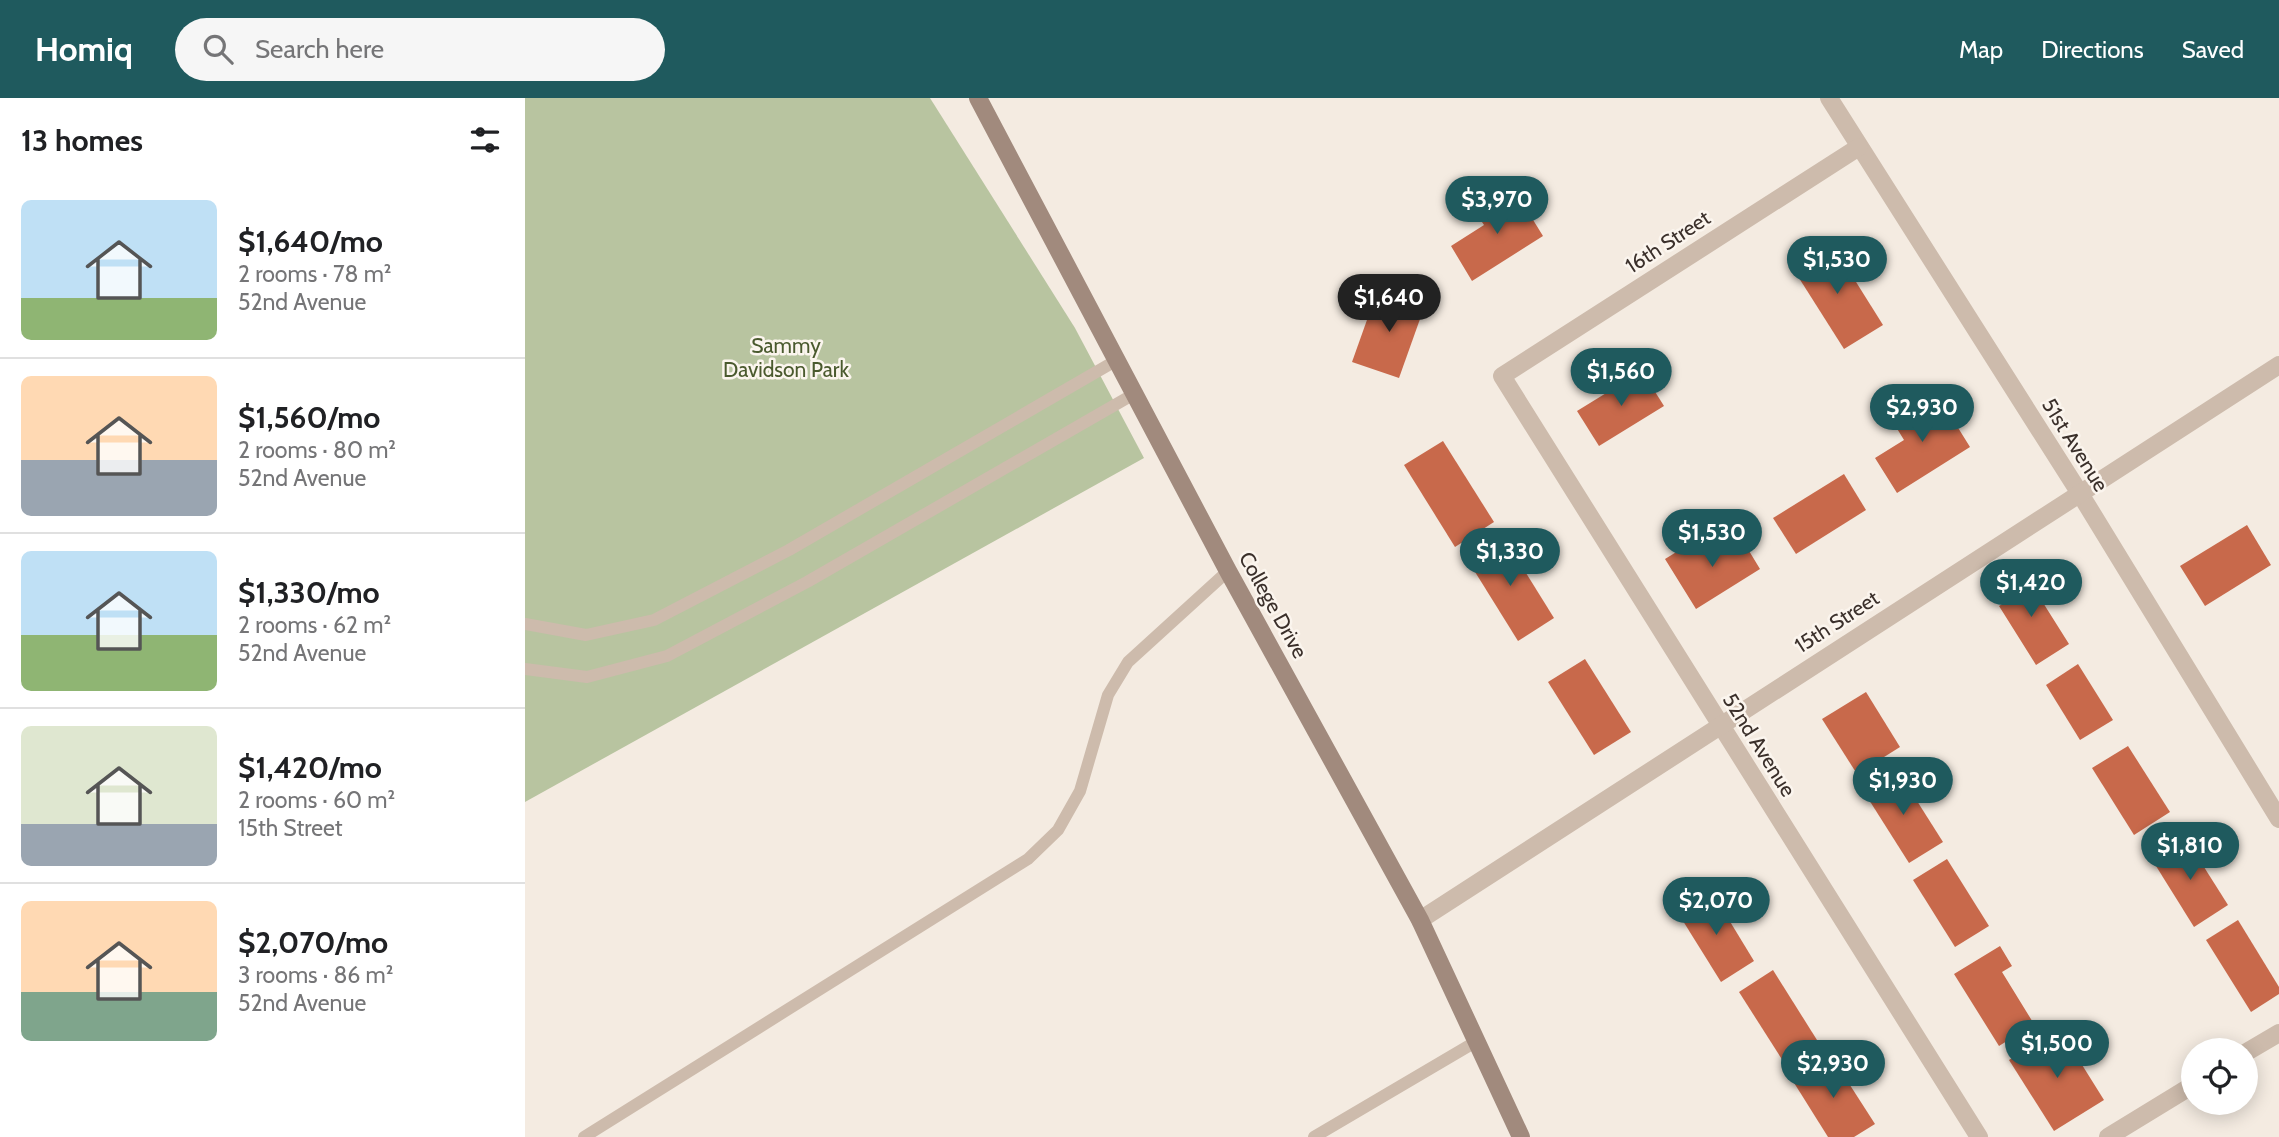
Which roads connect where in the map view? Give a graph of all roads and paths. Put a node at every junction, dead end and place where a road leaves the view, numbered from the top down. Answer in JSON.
{"nodes":[{"id":1,"x":978,"y":98,"type":"edge"},
{"id":2,"x":1829,"y":98,"type":"edge"},
{"id":3,"x":1859,"y":147,"type":"junction"},
{"id":4,"x":1117,"y":360,"type":"junction"},
{"id":5,"x":2279,"y":365,"type":"edge"},
{"id":6,"x":1502,"y":376,"type":"joint"},
{"id":7,"x":1134,"y":394,"type":"junction"},
{"id":8,"x":2079,"y":492,"type":"junction"},
{"id":9,"x":1228,"y":571,"type":"junction"},
{"id":10,"x":525,"y":624,"type":"edge"},
{"id":11,"x":525,"y":669,"type":"edge"},
{"id":12,"x":1720,"y":725,"type":"junction"},
{"id":13,"x":2279,"y":819,"type":"edge"},
{"id":14,"x":1420,"y":920,"type":"junction"},
{"id":15,"x":2279,"y":1033,"type":"edge"},
{"id":16,"x":1477,"y":1041,"type":"junction"},
{"id":17,"x":2258,"y":1045,"type":"edge"},
{"id":18,"x":2181,"y":1092,"type":"edge"},
{"id":19,"x":584,"y":1137,"type":"edge"},
{"id":20,"x":1314,"y":1137,"type":"edge"},
{"id":21,"x":1521,"y":1137,"type":"edge"},
{"id":22,"x":1979,"y":1137,"type":"edge"},
{"id":23,"x":2108,"y":1137,"type":"edge"}],
"edges":[{"from":1,"to":4,"type":"street","name":"College Drive"},
{"from":2,"to":3,"type":"street","name":"51st Avenue"},
{"from":3,"to":6,"type":"street","name":"16th Street"},
{"from":3,"to":8,"type":"street","name":"51st Avenue"},
{"from":4,"to":7,"type":"street","name":"College Drive"},
{"from":4,"to":10,"type":"lane"},
{"from":5,"to":8,"type":"street","name":"15th Street"},
{"from":6,"to":12,"type":"street","name":"52nd Avenue"},
{"from":7,"to":9,"type":"street","name":"College Drive"},
{"from":7,"to":11,"type":"lane"},
{"from":8,"to":12,"type":"street","name":"15th Street"},
{"from":8,"to":13,"type":"street","name":"51st Avenue"},
{"from":9,"to":14,"type":"street","name":"College Drive"},
{"from":9,"to":19,"type":"lane"},
{"from":12,"to":14,"type":"street","name":"15th Street"},
{"from":12,"to":22,"type":"street","name":"52nd Avenue"},
{"from":14,"to":16,"type":"street","name":"College Drive"},
{"from":15,"to":17,"type":"street"},
{"from":16,"to":20,"type":"lane"},
{"from":16,"to":21,"type":"street","name":"College Drive"},
{"from":18,"to":23,"type":"street"}]}
